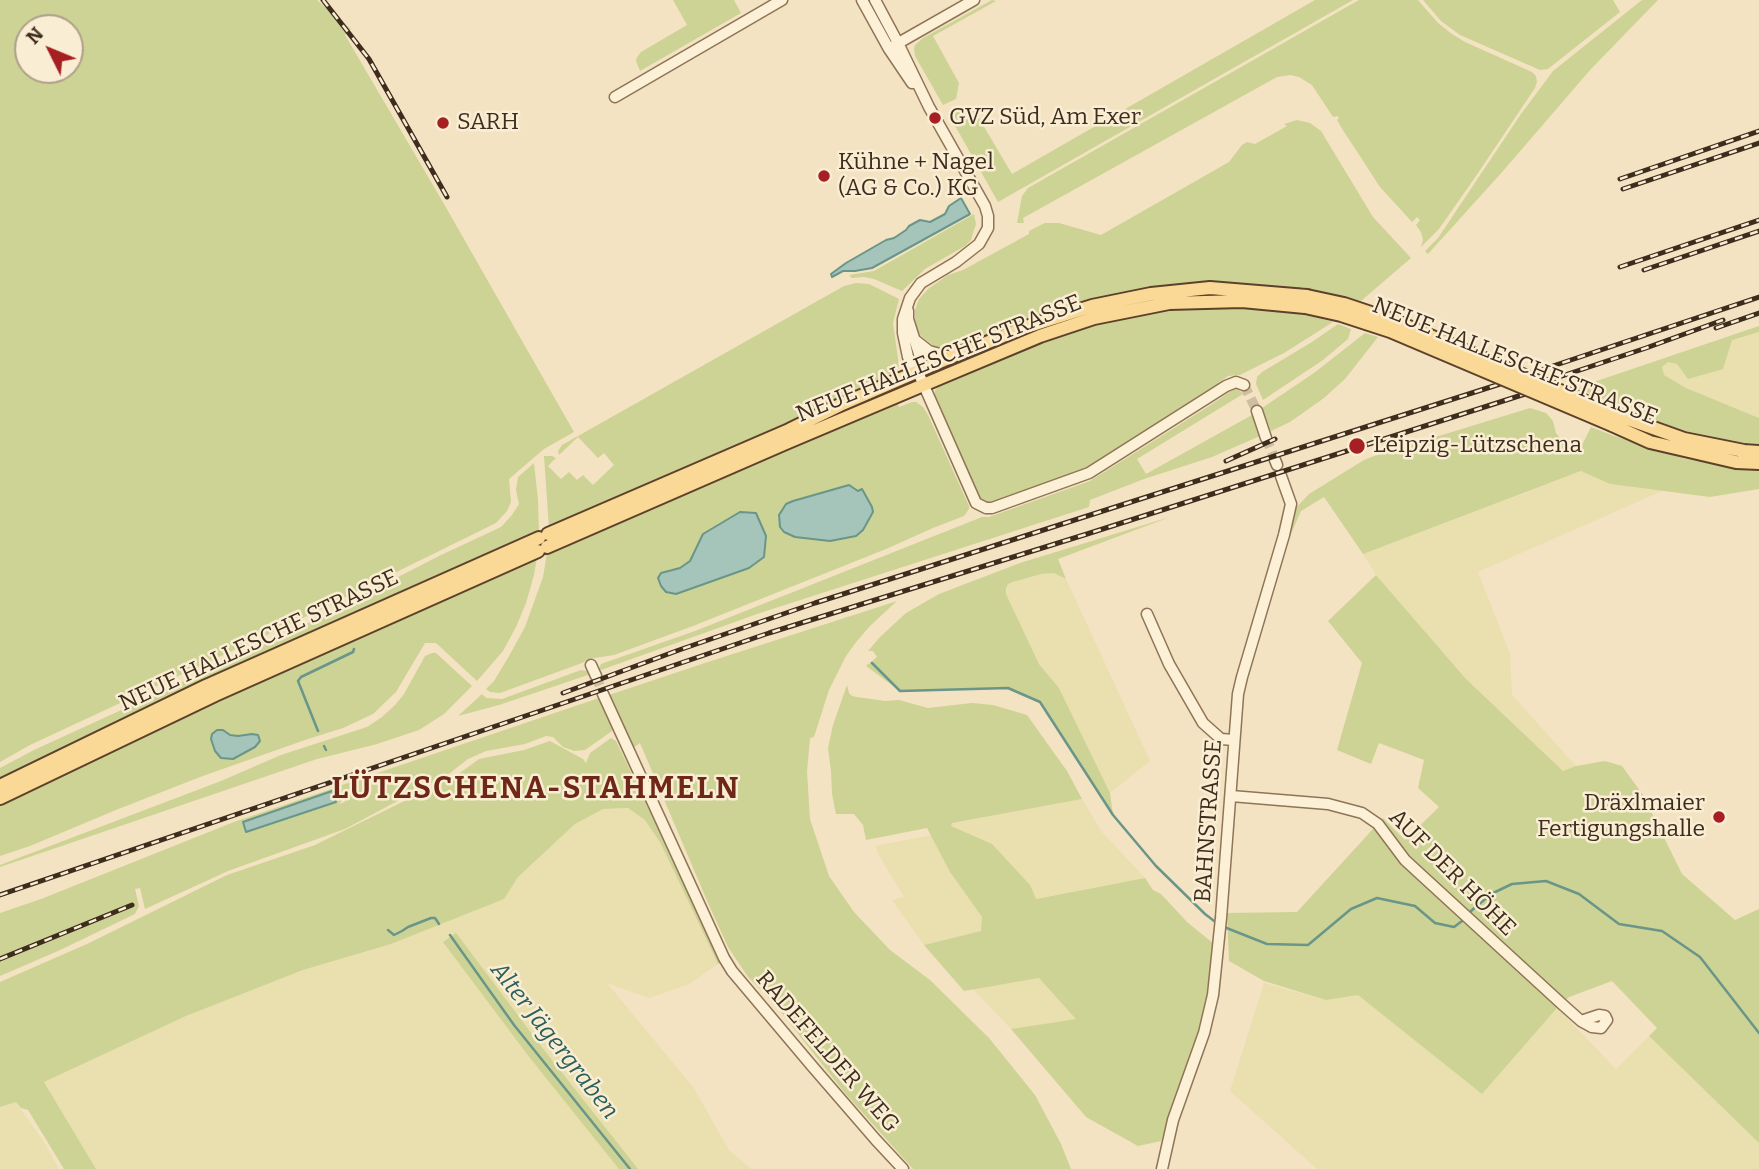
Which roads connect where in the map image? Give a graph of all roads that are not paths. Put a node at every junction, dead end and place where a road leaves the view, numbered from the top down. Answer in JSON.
{"nodes":[{"id":1,"x":782,"y":0,"type":"edge"},
{"id":2,"x":862,"y":0,"type":"edge"},
{"id":3,"x":875,"y":0,"type":"edge"},
{"id":4,"x":974,"y":0,"type":"edge"},
{"id":5,"x":898,"y":43,"type":"junction"},
{"id":6,"x":888,"y":48,"type":"junction"},
{"id":7,"x":615,"y":97,"type":"dead end"},
{"id":8,"x":929,"y":107,"type":"junction"},
{"id":9,"x":1306,"y":301,"type":"junction"},
{"id":10,"x":909,"y":302,"type":"junction"},
{"id":11,"x":915,"y":340,"type":"junction"},
{"id":12,"x":951,"y":357,"type":"junction"},
{"id":13,"x":918,"y":372,"type":"junction"},
{"id":14,"x":923,"y":385,"type":"junction"},
{"id":15,"x":1244,"y":385,"type":"dead end"},
{"id":16,"x":1257,"y":411,"type":"tunnel mouth"},
{"id":17,"x":1615,"y":420,"type":"junction"},
{"id":18,"x":1266,"y":438,"type":"tunnel mouth"},
{"id":19,"x":1759,"y":452,"type":"edge"},
{"id":20,"x":1759,"y":463,"type":"edge"},
{"id":21,"x":1281,"y":476,"type":"dead end"},
{"id":22,"x":543,"y":543,"type":"junction"},
{"id":23,"x":1147,"y":614,"type":"dead end"},
{"id":24,"x":591,"y":665,"type":"dead end"},
{"id":25,"x":596,"y":676,"type":"tunnel mouth"},
{"id":26,"x":603,"y":694,"type":"tunnel mouth"},
{"id":27,"x":1234,"y":740,"type":"junction"},
{"id":28,"x":0,"y":786,"type":"edge"},
{"id":29,"x":1231,"y":796,"type":"junction"},
{"id":30,"x":0,"y":798,"type":"edge"},
{"id":31,"x":1581,"y":1021,"type":"dead end"},
{"id":32,"x":903,"y":1169,"type":"edge"},
{"id":33,"x":1162,"y":1169,"type":"edge"}],
"edges":[{"from":1,"to":7,"type":"street"},
{"from":2,"to":6,"type":"street"},
{"from":3,"to":5,"type":"street"},
{"from":4,"to":5,"type":"street"},
{"from":5,"to":6,"type":"street"},
{"from":5,"to":8,"type":"street"},
{"from":6,"to":8,"type":"street"},
{"from":8,"to":10,"type":"street"},
{"from":9,"to":12,"type":"main road","name":"NEUE HALLESCHE STRASSE"},
{"from":9,"to":14,"type":"main road","name":"NEUE HALLESCHE STRASSE"},
{"from":9,"to":17,"type":"main road","name":"NEUE HALLESCHE STRASSE","bridge":true},
{"from":10,"to":11,"type":"street"},
{"from":10,"to":13,"type":"street"},
{"from":11,"to":12,"type":"street"},
{"from":11,"to":13,"type":"street"},
{"from":12,"to":13,"type":"main road","name":"NEUE HALLESCHE STRASSE"},
{"from":13,"to":14,"type":"street"},
{"from":13,"to":22,"type":"main road","name":"NEUE HALLESCHE STRASSE"},
{"from":14,"to":15,"type":"street"},
{"from":14,"to":22,"type":"main road","name":"NEUE HALLESCHE STRASSE"},
{"from":16,"to":18,"type":"street"},
{"from":17,"to":19,"type":"main road","name":"NEUE HALLESCHE STRASSE"},
{"from":17,"to":20,"type":"main road","name":"NEUE HALLESCHE STRASSE"},
{"from":21,"to":27,"type":"street","name":"BAHNSTRASSE"},
{"from":22,"to":28,"type":"main road","name":"NEUE HALLESCHE STRASSE"},
{"from":22,"to":30,"type":"main road","name":"NEUE HALLESCHE STRASSE"},
{"from":23,"to":27,"type":"street"},
{"from":24,"to":25,"type":"street"},
{"from":26,"to":32,"type":"street","name":"RADEFELDER WEG"},
{"from":27,"to":29,"type":"street","name":"BAHNSTRASSE"},
{"from":29,"to":31,"type":"street","name":"AUF DER HÖHE"},
{"from":29,"to":33,"type":"street","name":"BAHNSTRASSE"}]}
